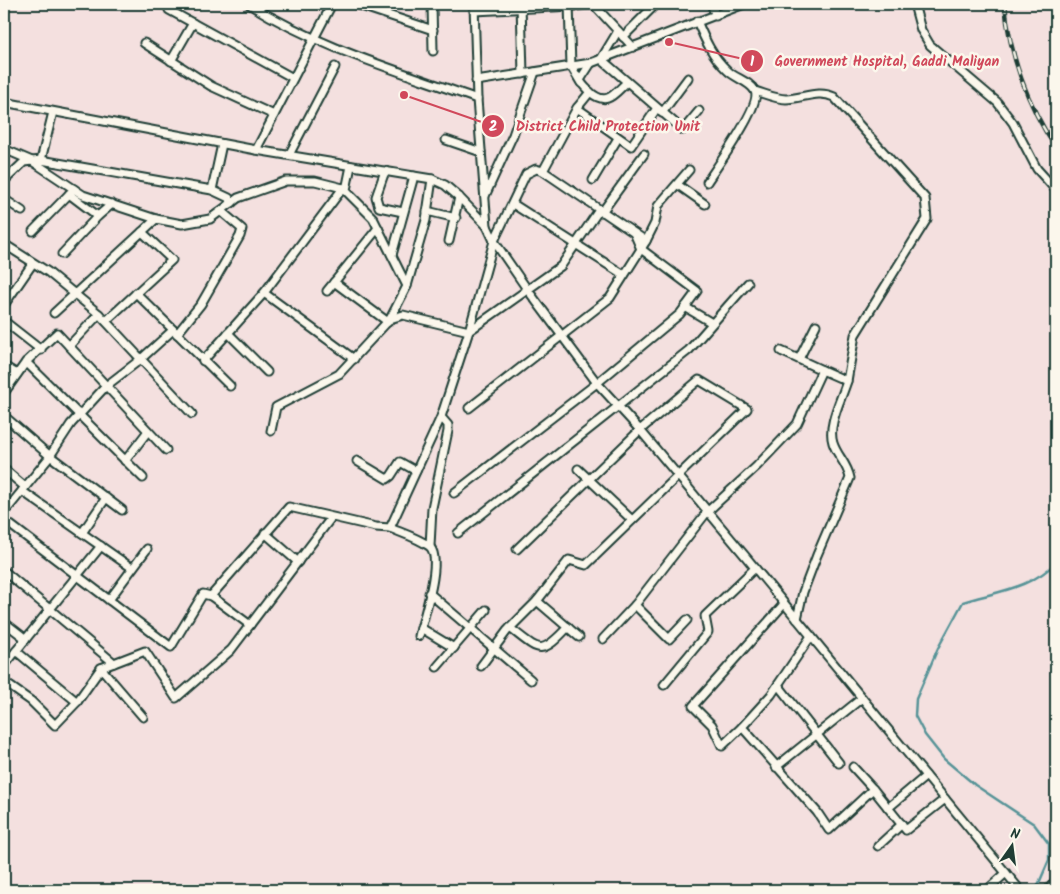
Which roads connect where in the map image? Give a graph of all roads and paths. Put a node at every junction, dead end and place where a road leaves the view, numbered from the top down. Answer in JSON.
{"nodes":[{"id":1,"x":250,"y":4,"type":"edge"},
{"id":2,"x":332,"y":4,"type":"edge"},
{"id":3,"x":355,"y":4,"type":"edge"},
{"id":4,"x":432,"y":4,"type":"edge"},
{"id":5,"x":656,"y":4,"type":"edge"},
{"id":6,"x":711,"y":4,"type":"edge"},
{"id":7,"x":744,"y":4,"type":"edge"},
{"id":8,"x":914,"y":4,"type":"edge"},
{"id":9,"x":569,"y":5,"type":"edge"},
{"id":10,"x":595,"y":5,"type":"edge"},
{"id":11,"x":474,"y":7,"type":"edge"},
{"id":12,"x":521,"y":7,"type":"edge"},
{"id":13,"x":169,"y":10,"type":"dead end"},
{"id":14,"x":716,"y":16,"type":"junction"},
{"id":15,"x":697,"y":21,"type":"junction"},
{"id":16,"x":193,"y":23,"type":"junction"},
{"id":17,"x":433,"y":30,"type":"junction"},
{"id":18,"x":618,"y":31,"type":"junction"},
{"id":19,"x":623,"y":37,"type":"junction"},
{"id":20,"x":314,"y":38,"type":"junction"},
{"id":21,"x":144,"y":43,"type":"dead end"},
{"id":22,"x":633,"y":47,"type":"junction"},
{"id":23,"x":433,"y":51,"type":"dead end"},
{"id":24,"x":601,"y":59,"type":"junction"},
{"id":25,"x":171,"y":61,"type":"junction"},
{"id":26,"x":591,"y":63,"type":"junction"},
{"id":27,"x":570,"y":66,"type":"junction"},
{"id":28,"x":335,"y":67,"type":"dead end"},
{"id":29,"x":535,"y":72,"type":"junction"},
{"id":30,"x":523,"y":74,"type":"junction"},
{"id":31,"x":293,"y":78,"type":"junction"},
{"id":32,"x":688,"y":78,"type":"dead end"},
{"id":33,"x":476,"y":81,"type":"junction"},
{"id":34,"x":627,"y":82,"type":"junction"},
{"id":35,"x":581,"y":83,"type":"junction"},
{"id":36,"x":755,"y":90,"type":"junction"},
{"id":37,"x":590,"y":92,"type":"junction"},
{"id":38,"x":477,"y":99,"type":"junction"},
{"id":39,"x":4,"y":102,"type":"edge"},
{"id":40,"x":576,"y":108,"type":"junction"},
{"id":41,"x":659,"y":110,"type":"junction"},
{"id":42,"x":699,"y":111,"type":"dead end"},
{"id":43,"x":52,"y":112,"type":"junction"},
{"id":44,"x":274,"y":115,"type":"junction"},
{"id":45,"x":618,"y":138,"type":"junction"},
{"id":46,"x":446,"y":140,"type":"dead end"},
{"id":47,"x":222,"y":144,"type":"junction"},
{"id":48,"x":4,"y":149,"type":"edge"},
{"id":49,"x":256,"y":150,"type":"junction"},
{"id":50,"x":481,"y":152,"type":"junction"},
{"id":51,"x":644,"y":154,"type":"dead end"},
{"id":52,"x":289,"y":155,"type":"junction"},
{"id":53,"x":42,"y":160,"type":"junction"},
{"id":54,"x":32,"y":161,"type":"junction"},
{"id":55,"x":352,"y":166,"type":"junction"},
{"id":56,"x":689,"y":170,"type":"dead end"},
{"id":57,"x":385,"y":171,"type":"junction"},
{"id":58,"x":543,"y":171,"type":"junction"},
{"id":59,"x":414,"y":176,"type":"junction"},
{"id":60,"x":432,"y":179,"type":"junction"},
{"id":61,"x":593,"y":180,"type":"dead end"},
{"id":62,"x":4,"y":181,"type":"edge"},
{"id":63,"x":707,"y":182,"type":"dead end"},
{"id":64,"x":678,"y":185,"type":"junction"},
{"id":65,"x":344,"y":189,"type":"junction"},
{"id":66,"x":212,"y":190,"type":"junction"},
{"id":67,"x":1056,"y":190,"type":"edge"},
{"id":68,"x":72,"y":191,"type":"junction"},
{"id":69,"x":485,"y":196,"type":"junction"},
{"id":70,"x":459,"y":197,"type":"junction"},
{"id":71,"x":4,"y":199,"type":"edge"},
{"id":72,"x":232,"y":203,"type":"junction"},
{"id":73,"x":112,"y":204,"type":"junction"},
{"id":74,"x":513,"y":204,"type":"junction"},
{"id":75,"x":705,"y":204,"type":"dead end"},
{"id":76,"x":22,"y":211,"type":"dead end"},
{"id":77,"x":221,"y":211,"type":"junction"},
{"id":78,"x":427,"y":211,"type":"junction"},
{"id":79,"x":601,"y":211,"type":"junction"},
{"id":80,"x":403,"y":212,"type":"junction"},
{"id":81,"x":98,"y":216,"type":"junction"},
{"id":82,"x":456,"y":218,"type":"junction"},
{"id":83,"x":156,"y":219,"type":"junction"},
{"id":84,"x":487,"y":226,"type":"junction"},
{"id":85,"x":378,"y":228,"type":"junction"},
{"id":86,"x":33,"y":231,"type":"dead end"},
{"id":87,"x":142,"y":232,"type":"junction"},
{"id":88,"x":635,"y":233,"type":"junction"},
{"id":89,"x":449,"y":241,"type":"dead end"},
{"id":90,"x":494,"y":241,"type":"junction"},
{"id":91,"x":646,"y":241,"type":"junction"},
{"id":92,"x":4,"y":244,"type":"edge"},
{"id":93,"x":576,"y":244,"type":"junction"},
{"id":94,"x":641,"y":249,"type":"junction"},
{"id":95,"x":62,"y":254,"type":"dead end"},
{"id":96,"x":392,"y":255,"type":"junction"},
{"id":97,"x":33,"y":263,"type":"junction"},
{"id":98,"x":624,"y":275,"type":"junction"},
{"id":99,"x":334,"y":282,"type":"junction"},
{"id":100,"x":748,"y":283,"type":"dead end"},
{"id":101,"x":408,"y":286,"type":"junction"},
{"id":102,"x":527,"y":289,"type":"junction"},
{"id":103,"x":327,"y":291,"type":"dead end"},
{"id":104,"x":136,"y":293,"type":"junction"},
{"id":105,"x":264,"y":293,"type":"junction"},
{"id":106,"x":75,"y":294,"type":"junction"},
{"id":107,"x":4,"y":304,"type":"edge"},
{"id":108,"x":685,"y":307,"type":"junction"},
{"id":109,"x":54,"y":313,"type":"dead end"},
{"id":110,"x":99,"y":314,"type":"junction"},
{"id":111,"x":4,"y":321,"type":"edge"},
{"id":112,"x":106,"y":321,"type":"junction"},
{"id":113,"x":389,"y":321,"type":"junction"},
{"id":114,"x":712,"y":323,"type":"junction"},
{"id":115,"x":816,"y":325,"type":"dead end"},
{"id":116,"x":469,"y":331,"type":"junction"},
{"id":117,"x":175,"y":332,"type":"junction"},
{"id":118,"x":228,"y":333,"type":"junction"},
{"id":119,"x":561,"y":334,"type":"junction"},
{"id":120,"x":69,"y":346,"type":"junction"},
{"id":121,"x":41,"y":350,"type":"junction"},
{"id":122,"x":781,"y":351,"type":"dead end"},
{"id":123,"x":141,"y":359,"type":"junction"},
{"id":124,"x":354,"y":359,"type":"junction"},
{"id":125,"x":799,"y":359,"type":"junction"},
{"id":126,"x":203,"y":361,"type":"junction"},
{"id":127,"x":26,"y":362,"type":"junction"},
{"id":128,"x":4,"y":366,"type":"edge"},
{"id":129,"x":822,"y":370,"type":"junction"},
{"id":130,"x":267,"y":372,"type":"dead end"},
{"id":131,"x":17,"y":374,"type":"junction"},
{"id":132,"x":847,"y":381,"type":"junction"},
{"id":133,"x":597,"y":383,"type":"junction"},
{"id":134,"x":106,"y":386,"type":"junction"},
{"id":135,"x":230,"y":386,"type":"dead end"},
{"id":136,"x":4,"y":393,"type":"edge"},
{"id":137,"x":618,"y":404,"type":"junction"},
{"id":138,"x":469,"y":408,"type":"dead end"},
{"id":139,"x":192,"y":414,"type":"dead end"},
{"id":140,"x":80,"y":415,"type":"junction"},
{"id":141,"x":4,"y":416,"type":"edge"},
{"id":142,"x":441,"y":417,"type":"junction"},
{"id":143,"x":640,"y":430,"type":"junction"},
{"id":144,"x":148,"y":431,"type":"junction"},
{"id":145,"x":271,"y":431,"type":"dead end"},
{"id":146,"x":166,"y":450,"type":"dead end"},
{"id":147,"x":50,"y":456,"type":"junction"},
{"id":148,"x":126,"y":461,"type":"junction"},
{"id":149,"x":358,"y":461,"type":"dead end"},
{"id":150,"x":4,"y":469,"type":"edge"},
{"id":151,"x":578,"y":469,"type":"dead end"},
{"id":152,"x":416,"y":471,"type":"junction"},
{"id":153,"x":677,"y":475,"type":"junction"},
{"id":154,"x":143,"y":478,"type":"dead end"},
{"id":155,"x":590,"y":478,"type":"junction"},
{"id":156,"x":23,"y":489,"type":"junction"},
{"id":157,"x":454,"y":493,"type":"dead end"},
{"id":158,"x":106,"y":498,"type":"junction"},
{"id":159,"x":122,"y":510,"type":"dead end"},
{"id":160,"x":706,"y":512,"type":"junction"},
{"id":161,"x":4,"y":513,"type":"edge"},
{"id":162,"x":331,"y":518,"type":"junction"},
{"id":163,"x":4,"y":520,"type":"edge"},
{"id":164,"x":632,"y":520,"type":"junction"},
{"id":165,"x":390,"y":528,"type":"junction"},
{"id":166,"x":82,"y":533,"type":"junction"},
{"id":167,"x":265,"y":533,"type":"junction"},
{"id":168,"x":458,"y":533,"type":"dead end"},
{"id":169,"x":101,"y":546,"type":"junction"},
{"id":170,"x":430,"y":546,"type":"junction"},
{"id":171,"x":517,"y":548,"type":"dead end"},
{"id":172,"x":147,"y":549,"type":"dead end"},
{"id":173,"x":298,"y":562,"type":"junction"},
{"id":174,"x":132,"y":568,"type":"junction"},
{"id":175,"x":755,"y":568,"type":"junction"},
{"id":176,"x":4,"y":571,"type":"edge"},
{"id":177,"x":78,"y":576,"type":"junction"},
{"id":178,"x":429,"y":593,"type":"junction"},
{"id":179,"x":211,"y":596,"type":"junction"},
{"id":180,"x":109,"y":600,"type":"junction"},
{"id":181,"x":538,"y":601,"type":"junction"},
{"id":182,"x":784,"y":604,"type":"junction"},
{"id":183,"x":635,"y":605,"type":"junction"},
{"id":184,"x":50,"y":610,"type":"junction"},
{"id":185,"x":486,"y":610,"type":"dead end"},
{"id":186,"x":797,"y":619,"type":"junction"},
{"id":187,"x":687,"y":620,"type":"dead end"},
{"id":188,"x":4,"y":622,"type":"edge"},
{"id":189,"x":250,"y":625,"type":"junction"},
{"id":190,"x":568,"y":627,"type":"junction"},
{"id":191,"x":421,"y":628,"type":"junction"},
{"id":192,"x":471,"y":628,"type":"junction"},
{"id":193,"x":510,"y":628,"type":"junction"},
{"id":194,"x":419,"y":636,"type":"dead end"},
{"id":195,"x":811,"y":636,"type":"junction"},
{"id":196,"x":579,"y":637,"type":"dead end"},
{"id":197,"x":26,"y":639,"type":"junction"},
{"id":198,"x":603,"y":639,"type":"dead end"},
{"id":199,"x":454,"y":648,"type":"junction"},
{"id":200,"x":493,"y":648,"type":"junction"},
{"id":201,"x":16,"y":651,"type":"junction"},
{"id":202,"x":114,"y":663,"type":"junction"},
{"id":203,"x":4,"y":666,"type":"edge"},
{"id":204,"x":481,"y":666,"type":"dead end"},
{"id":205,"x":437,"y":667,"type":"dead end"},
{"id":206,"x":101,"y":668,"type":"junction"},
{"id":207,"x":531,"y":680,"type":"dead end"},
{"id":208,"x":4,"y":682,"type":"edge"},
{"id":209,"x":664,"y":685,"type":"dead end"},
{"id":210,"x":778,"y":685,"type":"junction"},
{"id":211,"x":862,"y":698,"type":"junction"},
{"id":212,"x":77,"y":702,"type":"junction"},
{"id":213,"x":143,"y":717,"type":"dead end"},
{"id":214,"x":742,"y":727,"type":"junction"},
{"id":215,"x":817,"y":733,"type":"junction"},
{"id":216,"x":839,"y":763,"type":"dead end"},
{"id":217,"x":853,"y":767,"type":"dead end"},
{"id":218,"x":776,"y":768,"type":"junction"},
{"id":219,"x":926,"y":776,"type":"junction"},
{"id":220,"x":872,"y":789,"type":"junction"},
{"id":221,"x":945,"y":799,"type":"junction"},
{"id":222,"x":888,"y":808,"type":"junction"},
{"id":223,"x":902,"y":824,"type":"junction"},
{"id":224,"x":878,"y":846,"type":"dead end"},
{"id":225,"x":1006,"y":873,"type":"junction"},
{"id":226,"x":1056,"y":880,"type":"edge"},
{"id":227,"x":987,"y":890,"type":"edge"},
{"id":228,"x":1018,"y":890,"type":"edge"},
{"id":229,"x":1048,"y":890,"type":"edge"}],
"edges":[{"from":1,"to":20,"type":"street"},
{"from":2,"to":20,"type":"street"},
{"from":3,"to":17,"type":"street"},
{"from":4,"to":17,"type":"street"},
{"from":5,"to":19,"type":"street"},
{"from":6,"to":14,"type":"street"},
{"from":7,"to":14,"type":"street"},
{"from":8,"to":67,"type":"street"},
{"from":9,"to":10,"type":"street"},
{"from":9,"to":12,"type":"street"},
{"from":9,"to":27,"type":"street"},
{"from":10,"to":18,"type":"street"},
{"from":11,"to":12,"type":"street"},
{"from":11,"to":33,"type":"street"},
{"from":12,"to":30,"type":"street"},
{"from":13,"to":16,"type":"street"},
{"from":14,"to":15,"type":"street"},
{"from":15,"to":22,"type":"street"},
{"from":15,"to":36,"type":"street"},
{"from":16,"to":25,"type":"street"},
{"from":16,"to":31,"type":"street"},
{"from":17,"to":23,"type":"street"},
{"from":18,"to":19,"type":"street"},
{"from":18,"to":24,"type":"street"},
{"from":19,"to":22,"type":"street"},
{"from":20,"to":31,"type":"street"},
{"from":20,"to":38,"type":"street"},
{"from":21,"to":25,"type":"street"},
{"from":22,"to":24,"type":"street"},
{"from":24,"to":26,"type":"street"},
{"from":24,"to":34,"type":"street"},
{"from":25,"to":44,"type":"street"},
{"from":26,"to":27,"type":"street"},
{"from":26,"to":35,"type":"street"},
{"from":27,"to":29,"type":"street"},
{"from":27,"to":35,"type":"street"},
{"from":28,"to":52,"type":"street"},
{"from":29,"to":30,"type":"street"},
{"from":29,"to":69,"type":"street"},
{"from":30,"to":33,"type":"street"},
{"from":31,"to":44,"type":"street"},
{"from":32,"to":41,"type":"street"},
{"from":33,"to":38,"type":"street"},
{"from":34,"to":37,"type":"street"},
{"from":34,"to":41,"type":"street"},
{"from":35,"to":37,"type":"street"},
{"from":36,"to":63,"type":"street"},
{"from":36,"to":132,"type":"street"},
{"from":37,"to":40,"type":"street"},
{"from":38,"to":50,"type":"street"},
{"from":39,"to":43,"type":"street"},
{"from":40,"to":45,"type":"street"},
{"from":40,"to":58,"type":"street"},
{"from":41,"to":42,"type":"street"},
{"from":41,"to":45,"type":"street"},
{"from":43,"to":47,"type":"street"},
{"from":43,"to":53,"type":"street"},
{"from":44,"to":49,"type":"street"},
{"from":45,"to":61,"type":"street"},
{"from":46,"to":50,"type":"street"},
{"from":47,"to":49,"type":"street"},
{"from":47,"to":66,"type":"street"},
{"from":48,"to":54,"type":"street"},
{"from":49,"to":52,"type":"street"},
{"from":50,"to":69,"type":"street"},
{"from":51,"to":79,"type":"street"},
{"from":52,"to":55,"type":"street"},
{"from":53,"to":54,"type":"street"},
{"from":53,"to":66,"type":"street"},
{"from":54,"to":62,"type":"street"},
{"from":54,"to":68,"type":"street"},
{"from":55,"to":57,"type":"street"},
{"from":55,"to":65,"type":"street"},
{"from":56,"to":64,"type":"street"},
{"from":57,"to":59,"type":"street"},
{"from":57,"to":80,"type":"street"},
{"from":58,"to":74,"type":"street"},
{"from":58,"to":79,"type":"street"},
{"from":59,"to":60,"type":"street"},
{"from":59,"to":80,"type":"street"},
{"from":60,"to":70,"type":"street"},
{"from":60,"to":78,"type":"street"},
{"from":64,"to":75,"type":"street"},
{"from":64,"to":91,"type":"street"},
{"from":65,"to":72,"type":"street"},
{"from":65,"to":85,"type":"street"},
{"from":65,"to":105,"type":"street"},
{"from":66,"to":72,"type":"street"},
{"from":68,"to":73,"type":"street"},
{"from":68,"to":81,"type":"street"},
{"from":68,"to":86,"type":"street"},
{"from":69,"to":84,"type":"street"},
{"from":70,"to":82,"type":"street"},
{"from":70,"to":84,"type":"street"},
{"from":71,"to":76,"type":"street"},
{"from":72,"to":77,"type":"street"},
{"from":73,"to":81,"type":"street"},
{"from":73,"to":83,"type":"street"},
{"from":74,"to":90,"type":"street"},
{"from":74,"to":93,"type":"street"},
{"from":77,"to":83,"type":"street"},
{"from":77,"to":117,"type":"street"},
{"from":78,"to":82,"type":"street"},
{"from":78,"to":101,"type":"street"},
{"from":79,"to":88,"type":"street"},
{"from":79,"to":93,"type":"street"},
{"from":80,"to":96,"type":"street"},
{"from":81,"to":95,"type":"street"},
{"from":82,"to":89,"type":"street"},
{"from":83,"to":87,"type":"street"},
{"from":84,"to":90,"type":"street"},
{"from":85,"to":96,"type":"street"},
{"from":85,"to":99,"type":"street"},
{"from":87,"to":104,"type":"street"},
{"from":87,"to":106,"type":"street"},
{"from":88,"to":91,"type":"street"},
{"from":88,"to":94,"type":"street"},
{"from":90,"to":102,"type":"street"},
{"from":90,"to":116,"type":"street"},
{"from":91,"to":94,"type":"street"},
{"from":92,"to":97,"type":"street"},
{"from":93,"to":98,"type":"street"},
{"from":93,"to":102,"type":"street"},
{"from":94,"to":98,"type":"street"},
{"from":94,"to":108,"type":"street"},
{"from":96,"to":101,"type":"street"},
{"from":97,"to":106,"type":"street"},
{"from":97,"to":107,"type":"street"},
{"from":98,"to":119,"type":"street"},
{"from":99,"to":103,"type":"street"},
{"from":99,"to":113,"type":"street"},
{"from":100,"to":114,"type":"street"},
{"from":101,"to":113,"type":"street"},
{"from":102,"to":116,"type":"street"},
{"from":102,"to":119,"type":"street"},
{"from":104,"to":112,"type":"street"},
{"from":104,"to":117,"type":"street"},
{"from":105,"to":118,"type":"street"},
{"from":105,"to":124,"type":"street"},
{"from":106,"to":109,"type":"street"},
{"from":106,"to":110,"type":"street"},
{"from":108,"to":114,"type":"street"},
{"from":108,"to":133,"type":"street"},
{"from":110,"to":112,"type":"street"},
{"from":110,"to":120,"type":"street"},
{"from":111,"to":121,"type":"street"},
{"from":112,"to":123,"type":"street"},
{"from":113,"to":116,"type":"street"},
{"from":113,"to":124,"type":"street"},
{"from":114,"to":137,"type":"street"},
{"from":115,"to":125,"type":"street"},
{"from":116,"to":142,"type":"street"},
{"from":117,"to":123,"type":"street"},
{"from":117,"to":126,"type":"street"},
{"from":118,"to":126,"type":"street"},
{"from":118,"to":130,"type":"street"},
{"from":119,"to":133,"type":"street"},
{"from":119,"to":138,"type":"street"},
{"from":120,"to":121,"type":"street"},
{"from":120,"to":134,"type":"street"},
{"from":121,"to":127,"type":"street"},
{"from":122,"to":125,"type":"street"},
{"from":123,"to":134,"type":"street"},
{"from":123,"to":139,"type":"street"},
{"from":124,"to":145,"type":"street"},
{"from":125,"to":129,"type":"street"},
{"from":126,"to":135,"type":"street"},
{"from":127,"to":131,"type":"street"},
{"from":127,"to":140,"type":"street"},
{"from":128,"to":131,"type":"street"},
{"from":129,"to":132,"type":"street"},
{"from":129,"to":160,"type":"street"},
{"from":131,"to":136,"type":"street"},
{"from":132,"to":186,"type":"street"},
{"from":133,"to":137,"type":"street"},
{"from":133,"to":157,"type":"street"},
{"from":134,"to":140,"type":"street"},
{"from":134,"to":144,"type":"street"},
{"from":137,"to":143,"type":"street"},
{"from":137,"to":168,"type":"street"},
{"from":140,"to":147,"type":"street"},
{"from":140,"to":148,"type":"street"},
{"from":141,"to":147,"type":"street"},
{"from":142,"to":152,"type":"street"},
{"from":142,"to":170,"type":"street"},
{"from":143,"to":153,"type":"street"},
{"from":143,"to":153,"type":"street"},
{"from":143,"to":155,"type":"street"},
{"from":144,"to":146,"type":"street"},
{"from":144,"to":148,"type":"street"},
{"from":147,"to":156,"type":"street"},
{"from":147,"to":158,"type":"street"},
{"from":148,"to":154,"type":"street"},
{"from":149,"to":152,"type":"street"},
{"from":150,"to":156,"type":"street"},
{"from":151,"to":155,"type":"street"},
{"from":152,"to":165,"type":"street"},
{"from":153,"to":160,"type":"street"},
{"from":153,"to":164,"type":"street"},
{"from":155,"to":164,"type":"street"},
{"from":155,"to":171,"type":"street"},
{"from":156,"to":161,"type":"street"},
{"from":156,"to":166,"type":"street"},
{"from":158,"to":159,"type":"street"},
{"from":158,"to":166,"type":"street"},
{"from":160,"to":175,"type":"street"},
{"from":160,"to":183,"type":"street"},
{"from":162,"to":165,"type":"street"},
{"from":162,"to":167,"type":"street"},
{"from":162,"to":173,"type":"street"},
{"from":163,"to":177,"type":"street"},
{"from":164,"to":181,"type":"street"},
{"from":165,"to":170,"type":"street"},
{"from":166,"to":169,"type":"street"},
{"from":167,"to":173,"type":"street"},
{"from":167,"to":179,"type":"street"},
{"from":169,"to":174,"type":"street"},
{"from":169,"to":177,"type":"street"},
{"from":170,"to":178,"type":"street"},
{"from":172,"to":174,"type":"street"},
{"from":173,"to":189,"type":"street"},
{"from":174,"to":180,"type":"street"},
{"from":175,"to":182,"type":"street"},
{"from":175,"to":209,"type":"street"},
{"from":176,"to":184,"type":"street"},
{"from":177,"to":180,"type":"street"},
{"from":177,"to":184,"type":"street"},
{"from":178,"to":191,"type":"street"},
{"from":178,"to":192,"type":"street"},
{"from":179,"to":180,"type":"street"},
{"from":179,"to":189,"type":"street"},
{"from":181,"to":190,"type":"street"},
{"from":181,"to":193,"type":"street"},
{"from":182,"to":186,"type":"street"},
{"from":182,"to":214,"type":"street"},
{"from":183,"to":187,"type":"street"},
{"from":183,"to":198,"type":"street"},
{"from":184,"to":197,"type":"street"},
{"from":184,"to":202,"type":"street"},
{"from":185,"to":192,"type":"street"},
{"from":186,"to":195,"type":"street"},
{"from":188,"to":197,"type":"street"},
{"from":189,"to":202,"type":"street"},
{"from":190,"to":193,"type":"street"},
{"from":190,"to":196,"type":"street"},
{"from":191,"to":194,"type":"street"},
{"from":191,"to":199,"type":"street"},
{"from":192,"to":199,"type":"street"},
{"from":192,"to":200,"type":"street"},
{"from":193,"to":200,"type":"street"},
{"from":195,"to":210,"type":"street"},
{"from":195,"to":211,"type":"street"},
{"from":197,"to":201,"type":"street"},
{"from":199,"to":205,"type":"street"},
{"from":200,"to":204,"type":"street"},
{"from":200,"to":207,"type":"street"},
{"from":201,"to":203,"type":"street"},
{"from":201,"to":212,"type":"street"},
{"from":202,"to":206,"type":"street"},
{"from":206,"to":212,"type":"street"},
{"from":206,"to":213,"type":"street"},
{"from":208,"to":212,"type":"street"},
{"from":210,"to":214,"type":"street"},
{"from":210,"to":215,"type":"street"},
{"from":211,"to":215,"type":"street"},
{"from":211,"to":219,"type":"street"},
{"from":214,"to":218,"type":"street"},
{"from":215,"to":216,"type":"street"},
{"from":215,"to":218,"type":"street"},
{"from":217,"to":220,"type":"street"},
{"from":218,"to":220,"type":"street"},
{"from":219,"to":221,"type":"street"},
{"from":219,"to":222,"type":"street"},
{"from":220,"to":222,"type":"street"},
{"from":221,"to":223,"type":"street"},
{"from":221,"to":225,"type":"street"},
{"from":222,"to":223,"type":"street"},
{"from":223,"to":224,"type":"street"},
{"from":225,"to":227,"type":"street"},
{"from":225,"to":228,"type":"street"},
{"from":226,"to":229,"type":"street"}]}
